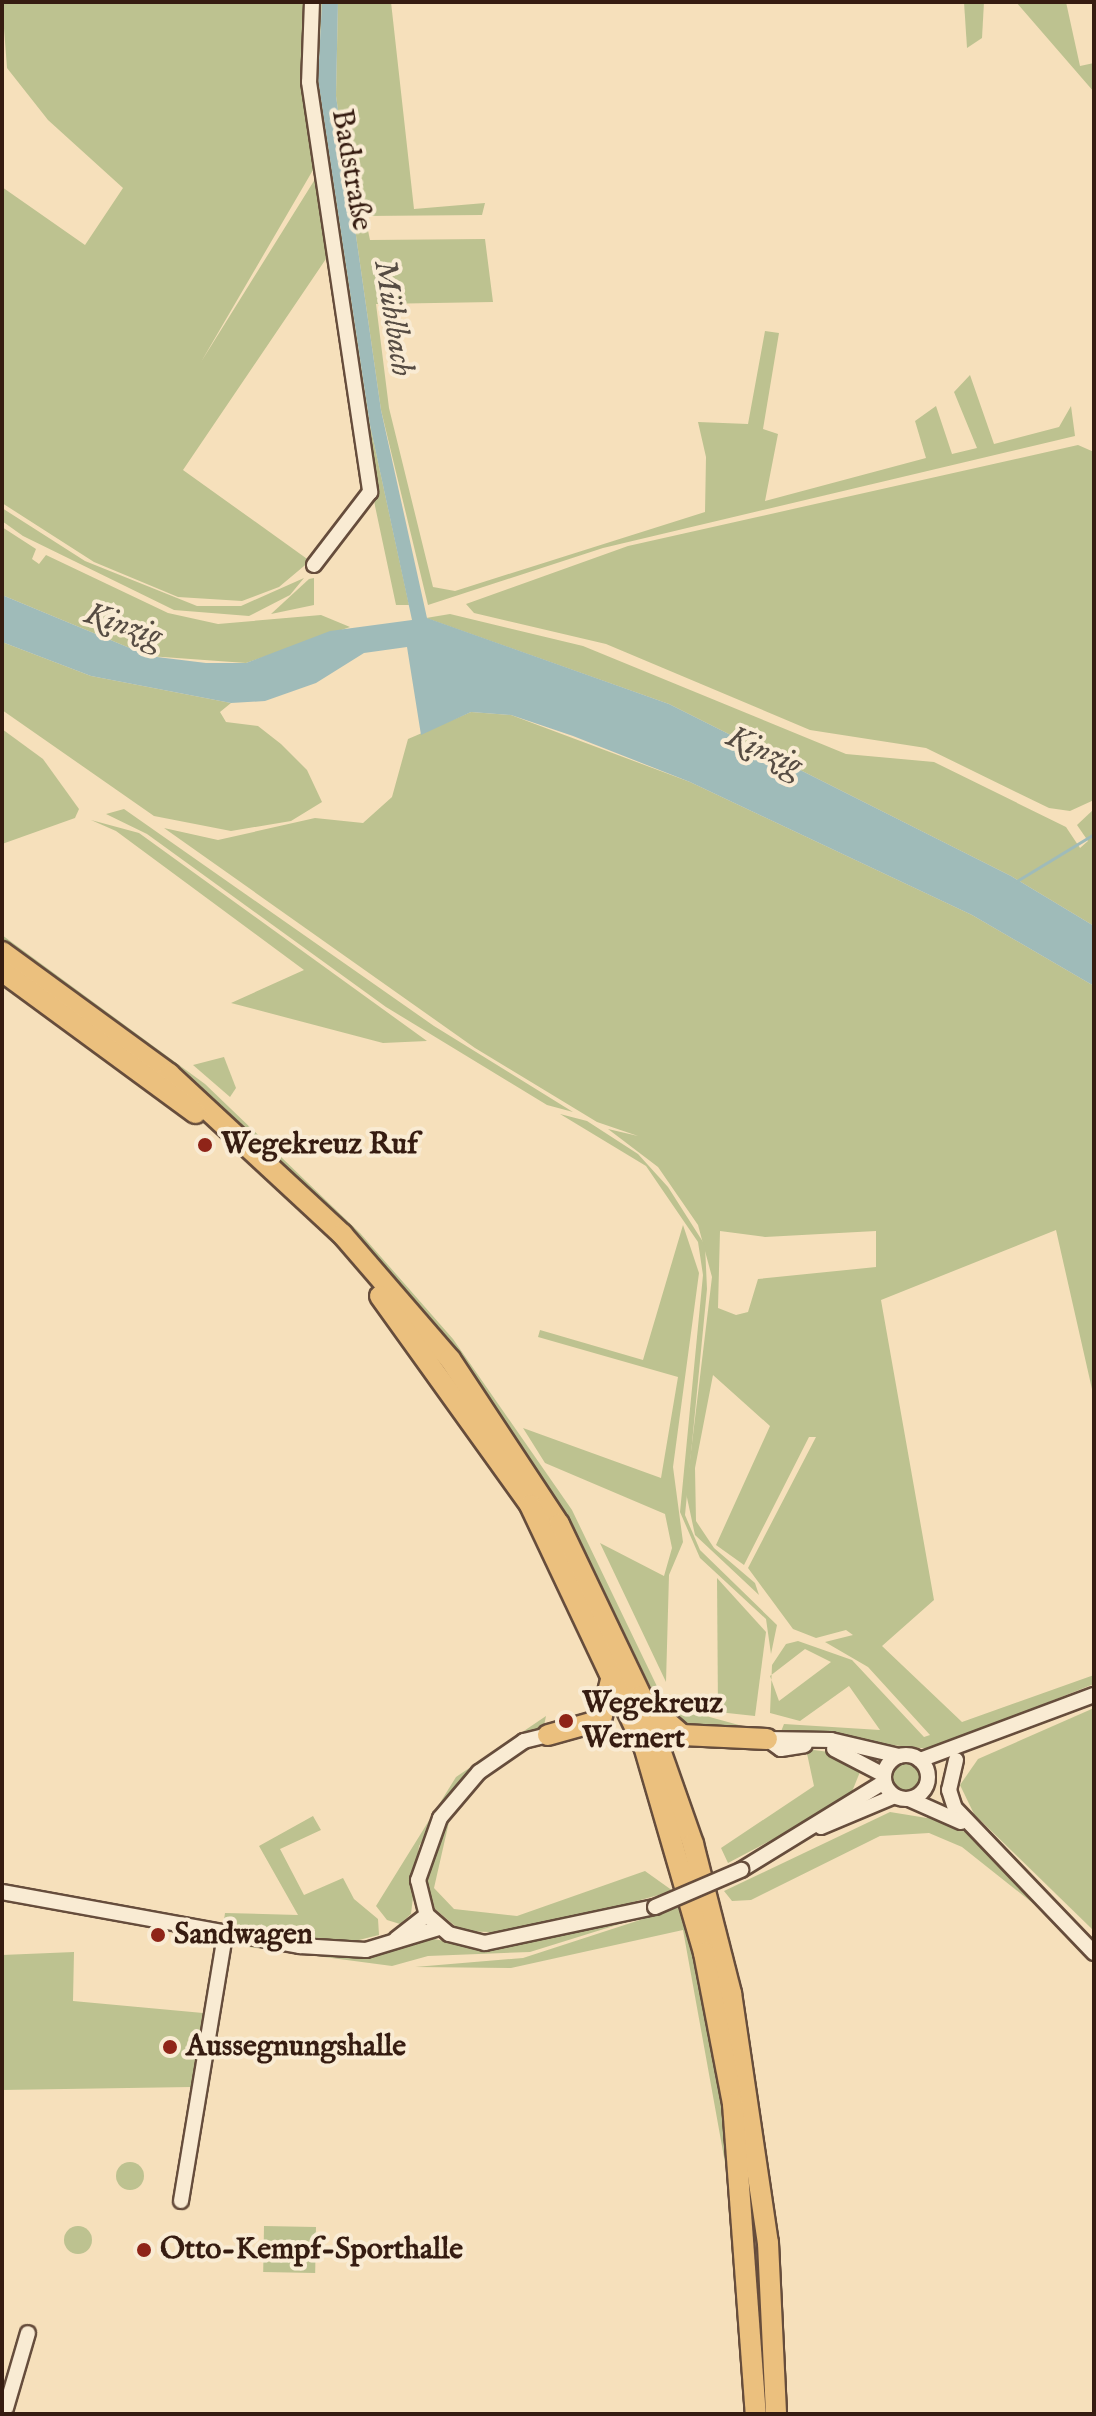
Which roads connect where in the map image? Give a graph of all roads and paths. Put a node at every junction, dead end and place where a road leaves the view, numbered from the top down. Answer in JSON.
{"nodes":[{"id":1,"x":312,"y":2,"type":"edge"},
{"id":2,"x":314,"y":565,"type":"dead end"},
{"id":3,"x":2,"y":952,"type":"edge"},
{"id":4,"x":2,"y":971,"type":"edge"},
{"id":5,"x":611,"y":1664,"type":"junction"},
{"id":6,"x":1094,"y":1695,"type":"edge"},
{"id":7,"x":641,"y":1696,"type":"junction"},
{"id":8,"x":548,"y":1735,"type":"joint"},
{"id":9,"x":988,"y":1737,"type":"junction"},
{"id":10,"x":767,"y":1739,"type":"junction"},
{"id":11,"x":899,"y":1756,"type":"junction"},
{"id":12,"x":861,"y":1759,"type":"junction"},
{"id":13,"x":920,"y":1760,"type":"junction"},
{"id":14,"x":956,"y":1760,"type":"junction"},
{"id":15,"x":884,"y":1778,"type":"junction"},
{"id":16,"x":927,"y":1780,"type":"junction"},
{"id":17,"x":864,"y":1796,"type":"junction"},
{"id":18,"x":902,"y":1797,"type":"junction"},
{"id":19,"x":955,"y":1808,"type":"junction"},
{"id":20,"x":821,"y":1827,"type":"junction"},
{"id":21,"x":972,"y":1828,"type":"junction"},
{"id":22,"x":2,"y":1892,"type":"edge"},
{"id":23,"x":427,"y":1915,"type":"junction"},
{"id":24,"x":439,"y":1928,"type":"junction"},
{"id":25,"x":225,"y":1934,"type":"junction"},
{"id":26,"x":392,"y":1943,"type":"junction"},
{"id":27,"x":1094,"y":1953,"type":"edge"},
{"id":28,"x":181,"y":2201,"type":"dead end"},
{"id":29,"x":28,"y":2333,"type":"dead end"},
{"id":30,"x":8,"y":2409,"type":"edge"},
{"id":31,"x":756,"y":2414,"type":"edge"},
{"id":32,"x":776,"y":2414,"type":"edge"}],
"edges":[{"from":1,"to":2,"type":"street","name":"Badstraße"},
{"from":3,"to":7,"type":"highway"},
{"from":4,"to":5,"type":"highway"},
{"from":5,"to":8,"type":"highway"},
{"from":5,"to":31,"type":"highway"},
{"from":6,"to":9,"type":"street"},
{"from":7,"to":10,"type":"highway"},
{"from":7,"to":32,"type":"highway"},
{"from":8,"to":23,"type":"street"},
{"from":9,"to":13,"type":"street"},
{"from":9,"to":14,"type":"street"},
{"from":10,"to":11,"type":"street"},
{"from":10,"to":12,"type":"street"},
{"from":11,"to":13,"type":"street"},
{"from":11,"to":15,"type":"street"},
{"from":12,"to":15,"type":"street"},
{"from":12,"to":17,"type":"street"},
{"from":13,"to":16,"type":"street"},
{"from":14,"to":16,"type":"street"},
{"from":14,"to":19,"type":"street"},
{"from":15,"to":17,"type":"street"},
{"from":15,"to":18,"type":"street"},
{"from":16,"to":18,"type":"street"},
{"from":16,"to":19,"type":"street"},
{"from":17,"to":20,"type":"street"},
{"from":18,"to":20,"type":"street"},
{"from":18,"to":21,"type":"street"},
{"from":19,"to":21,"type":"street"},
{"from":20,"to":24,"type":"street","bridge":true},
{"from":21,"to":27,"type":"street"},
{"from":22,"to":25,"type":"street"},
{"from":23,"to":24,"type":"street"},
{"from":23,"to":26,"type":"street"},
{"from":24,"to":26,"type":"street"},
{"from":25,"to":26,"type":"street"},
{"from":25,"to":28,"type":"street"},
{"from":29,"to":30,"type":"street"}]}
